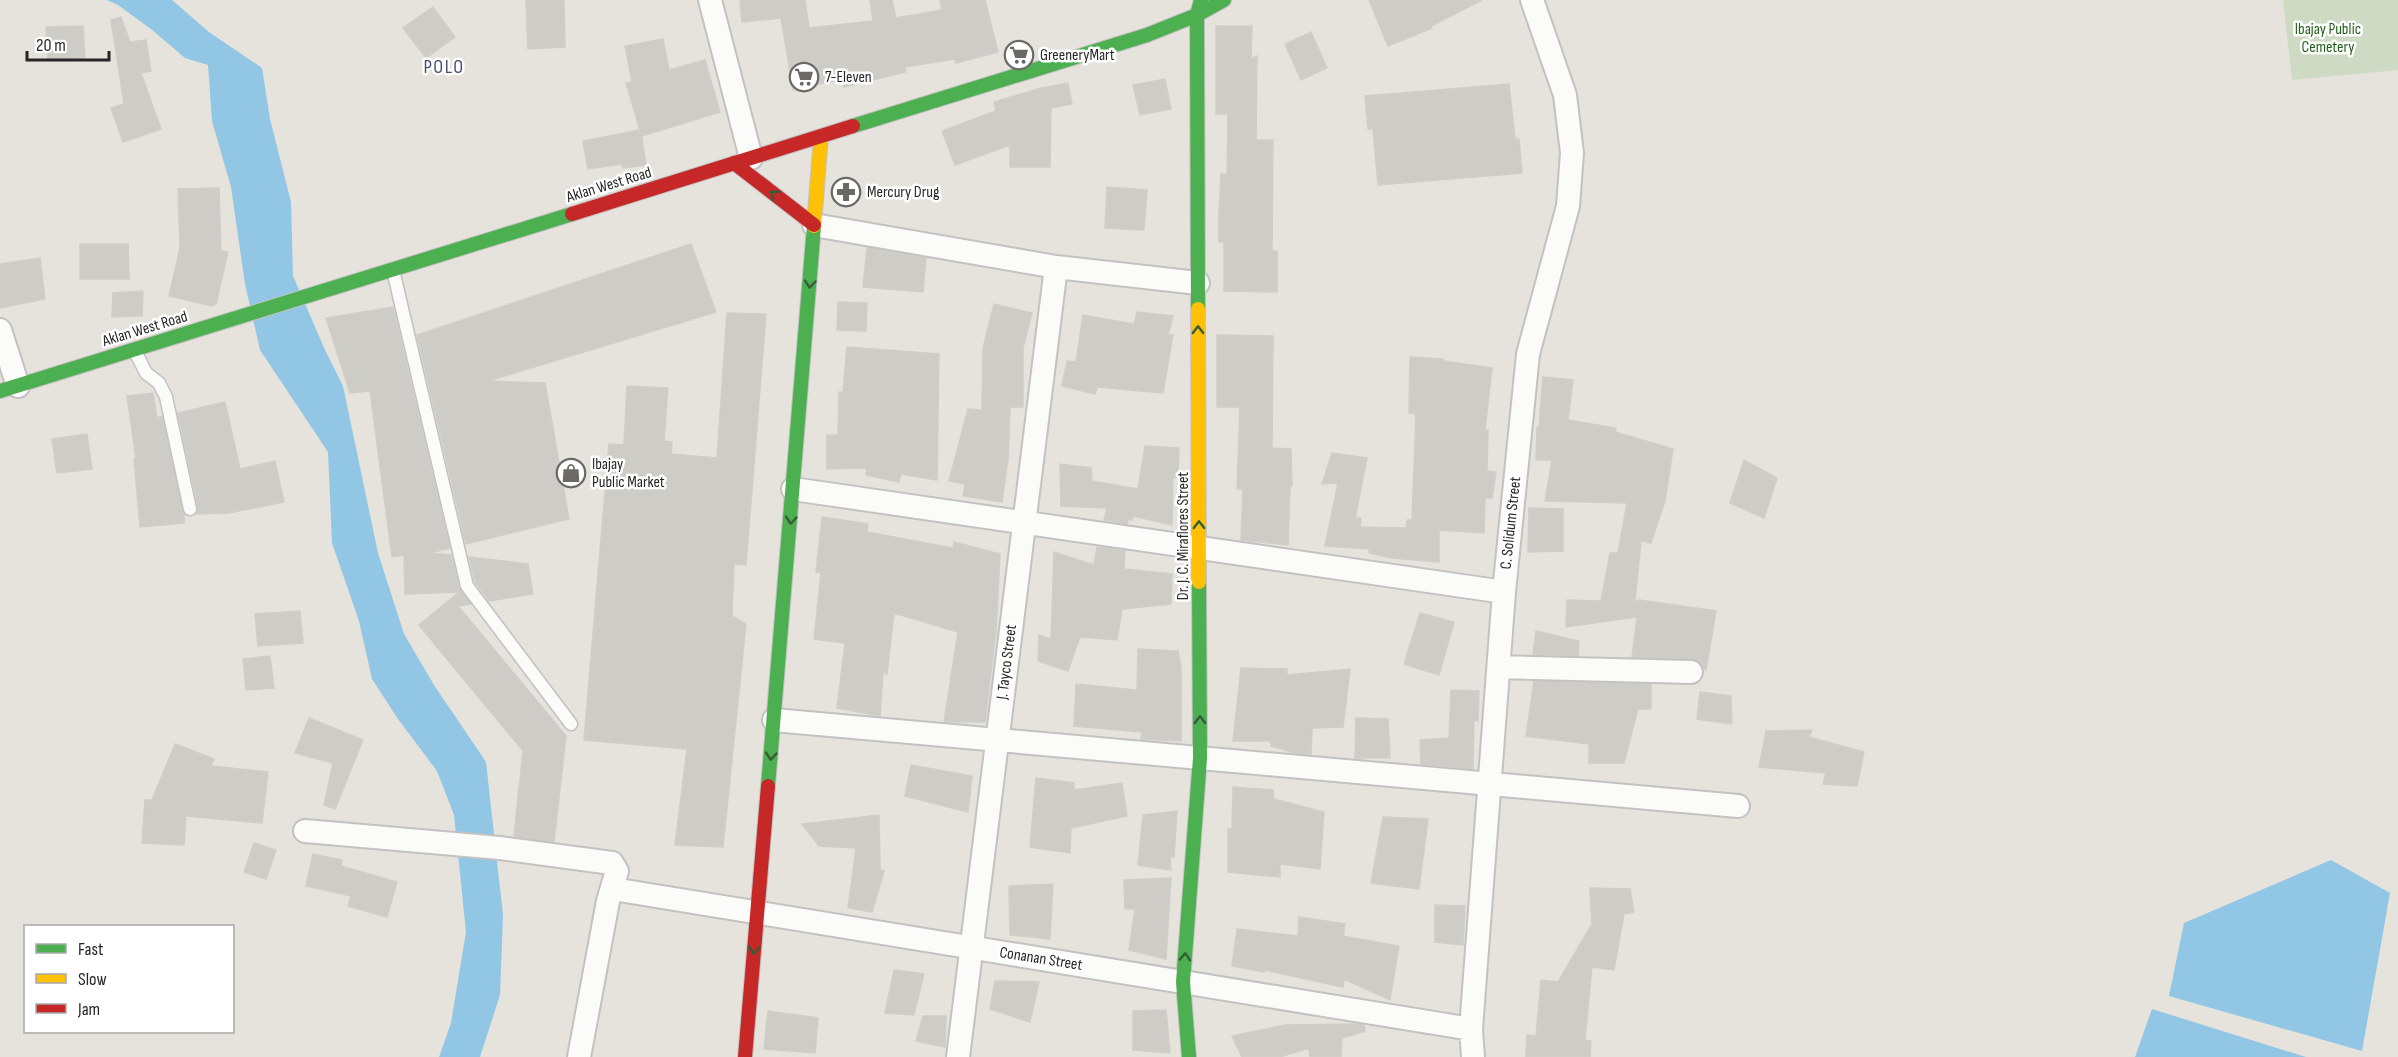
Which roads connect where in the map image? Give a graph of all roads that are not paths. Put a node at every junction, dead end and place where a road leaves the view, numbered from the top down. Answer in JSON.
{"nodes":[{"id":1,"x":710,"y":0,"type":"edge"},
{"id":2,"x":1201,"y":0,"type":"edge"},
{"id":3,"x":1224,"y":0,"type":"edge"},
{"id":4,"x":1532,"y":0,"type":"edge"},
{"id":5,"x":1197,"y":15,"type":"junction"},
{"id":6,"x":821,"y":136,"type":"junction"},
{"id":7,"x":742,"y":161,"type":"junction"},
{"id":8,"x":814,"y":225,"type":"junction"},
{"id":9,"x":1056,"y":267,"type":"junction"},
{"id":10,"x":393,"y":269,"type":"junction"},
{"id":11,"x":1198,"y":283,"type":"junction"},
{"id":12,"x":0,"y":330,"type":"edge"},
{"id":13,"x":135,"y":350,"type":"junction"},
{"id":14,"x":9,"y":388,"type":"edge"},
{"id":15,"x":794,"y":489,"type":"junction"},
{"id":16,"x":190,"y":509,"type":"dead end"},
{"id":17,"x":1024,"y":523,"type":"junction"},
{"id":18,"x":1199,"y":548,"type":"junction"},
{"id":19,"x":1503,"y":592,"type":"junction"},
{"id":20,"x":1499,"y":668,"type":"junction"},
{"id":21,"x":1692,"y":672,"type":"dead end"},
{"id":22,"x":774,"y":720,"type":"junction"},
{"id":23,"x":571,"y":724,"type":"dead end"},
{"id":24,"x":997,"y":740,"type":"junction"},
{"id":25,"x":1200,"y":758,"type":"junction"},
{"id":26,"x":1491,"y":784,"type":"junction"},
{"id":27,"x":1738,"y":806,"type":"dead end"},
{"id":28,"x":304,"y":831,"type":"dead end"},
{"id":29,"x":613,"y":885,"type":"junction"},
{"id":30,"x":757,"y":913,"type":"junction"},
{"id":31,"x":972,"y":948,"type":"junction"},
{"id":32,"x":1184,"y":982,"type":"junction"},
{"id":33,"x":1471,"y":1029,"type":"junction"},
{"id":34,"x":579,"y":1057,"type":"edge"},
{"id":35,"x":745,"y":1057,"type":"edge"},
{"id":36,"x":958,"y":1057,"type":"edge"},
{"id":37,"x":1189,"y":1057,"type":"edge"},
{"id":38,"x":1473,"y":1057,"type":"edge"}],
"edges":[{"from":1,"to":7,"type":"street"},
{"from":2,"to":5,"type":"street","name":"Dr. J. C. Miraflores Street"},
{"from":3,"to":5,"type":"street","name":"Aklan West Road"},
{"from":4,"to":19,"type":"street","name":"C. Solidum Street"},
{"from":5,"to":6,"type":"street","name":"Aklan West Road"},
{"from":5,"to":11,"type":"street","name":"Dr. J. C. Miraflores Street"},
{"from":6,"to":7,"type":"street","name":"Aklan West Road"},
{"from":6,"to":8,"type":"street"},
{"from":8,"to":7,"type":"street","one_way":true},
{"from":7,"to":10,"type":"street","name":"Aklan West Road"},
{"from":8,"to":9,"type":"street"},
{"from":8,"to":15,"type":"street","one_way":true},
{"from":9,"to":11,"type":"street"},
{"from":9,"to":17,"type":"street","name":"J. Tayco Street"},
{"from":10,"to":13,"type":"street","name":"Aklan West Road"},
{"from":10,"to":23,"type":"lane"},
{"from":18,"to":11,"type":"street","name":"Dr. J. C. Miraflores Street","one_way":true},
{"from":12,"to":14,"type":"street"},
{"from":13,"to":14,"type":"street","name":"Aklan West Road"},
{"from":13,"to":16,"type":"lane"},
{"from":15,"to":17,"type":"street"},
{"from":15,"to":22,"type":"street","one_way":true},
{"from":17,"to":18,"type":"street"},
{"from":17,"to":24,"type":"street","name":"J. Tayco Street"},
{"from":18,"to":19,"type":"street"},
{"from":25,"to":18,"type":"street","name":"Dr. J. C. Miraflores Street","one_way":true},
{"from":19,"to":20,"type":"street","name":"C. Solidum Street"},
{"from":20,"to":21,"type":"street"},
{"from":20,"to":26,"type":"street","name":"C. Solidum Street"},
{"from":22,"to":24,"type":"street"},
{"from":22,"to":30,"type":"street","one_way":true},
{"from":24,"to":25,"type":"street"},
{"from":24,"to":31,"type":"street","name":"J. Tayco Street"},
{"from":25,"to":26,"type":"street"},
{"from":32,"to":25,"type":"street","name":"Dr. J. C. Miraflores Street","one_way":true},
{"from":26,"to":27,"type":"street"},
{"from":26,"to":33,"type":"street","name":"C. Solidum Street"},
{"from":28,"to":29,"type":"street"},
{"from":29,"to":30,"type":"street","name":"Conanan Street"},
{"from":29,"to":34,"type":"street"},
{"from":30,"to":31,"type":"street","name":"Conanan Street"},
{"from":30,"to":35,"type":"street","one_way":true},
{"from":31,"to":32,"type":"street","name":"Conanan Street"},
{"from":31,"to":36,"type":"street","name":"J. Tayco Street"},
{"from":32,"to":33,"type":"street","name":"Conanan Street"},
{"from":32,"to":37,"type":"street","name":"Dr. J. C. Miraflores Street"},
{"from":33,"to":38,"type":"street","name":"C. Solidum Street"}]}
